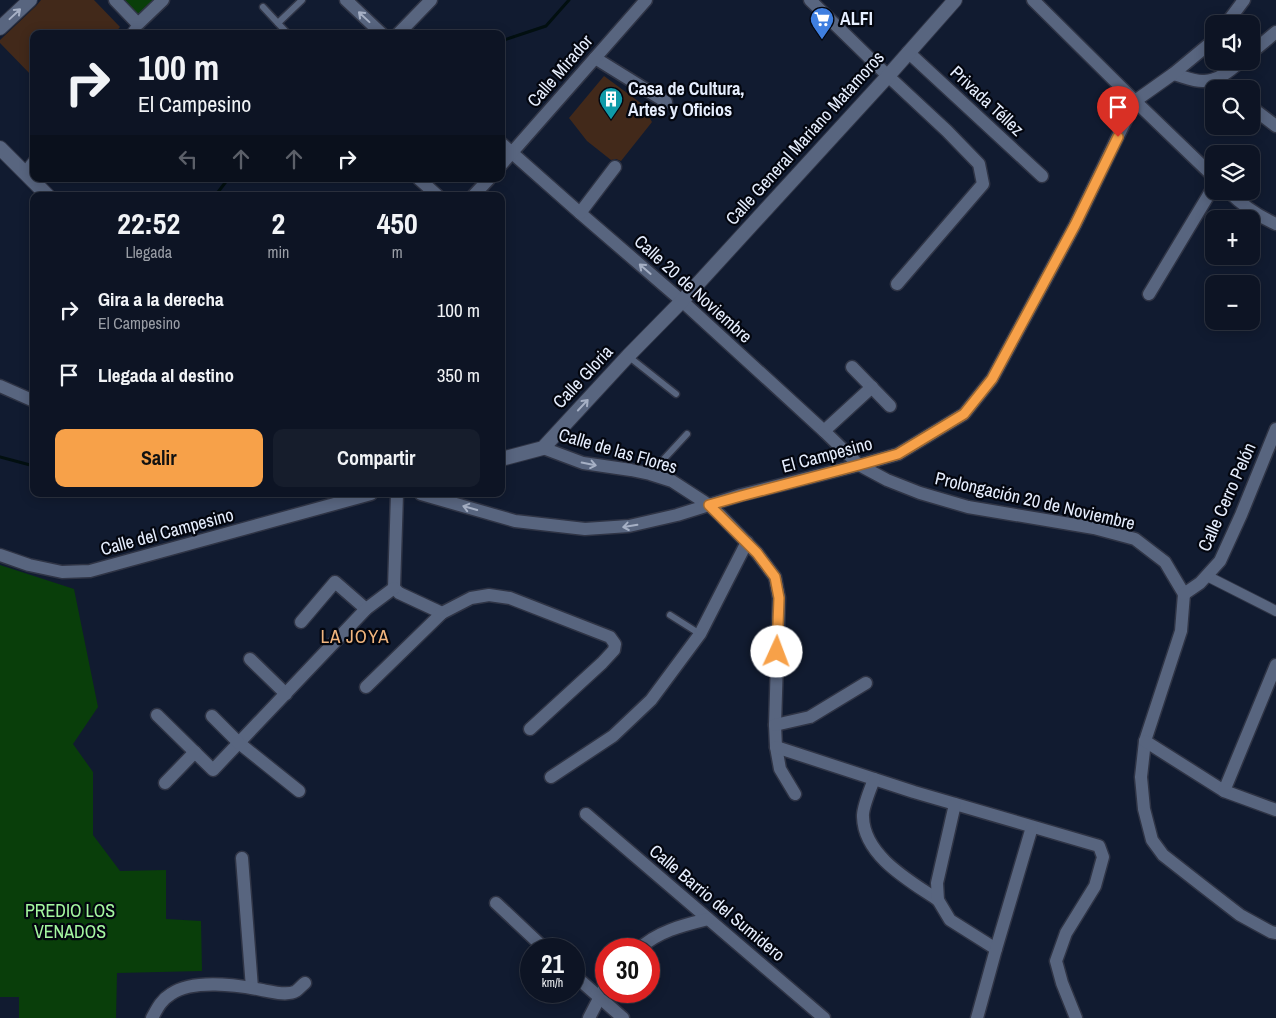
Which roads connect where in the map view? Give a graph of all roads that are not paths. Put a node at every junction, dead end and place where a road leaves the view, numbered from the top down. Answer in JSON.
{"nodes":[{"id":1,"x":30,"y":0,"type":"edge"},
{"id":2,"x":115,"y":0,"type":"edge"},
{"id":3,"x":163,"y":0,"type":"edge"},
{"id":4,"x":302,"y":0,"type":"edge"},
{"id":5,"x":346,"y":0,"type":"edge"},
{"id":6,"x":431,"y":0,"type":"edge"},
{"id":7,"x":646,"y":0,"type":"edge"},
{"id":8,"x":810,"y":0,"type":"edge"},
{"id":9,"x":955,"y":0,"type":"edge"},
{"id":10,"x":1034,"y":0,"type":"edge"},
{"id":11,"x":1244,"y":0,"type":"edge"},
{"id":12,"x":263,"y":7,"type":"dead end"},
{"id":13,"x":1233,"y":15,"type":"edge"},
{"id":14,"x":278,"y":23,"type":"junction"},
{"id":15,"x":0,"y":28,"type":"edge"},
{"id":16,"x":135,"y":29,"type":"edge"},
{"id":17,"x":284,"y":30,"type":"edge"},
{"id":18,"x":378,"y":30,"type":"edge"},
{"id":19,"x":402,"y":30,"type":"edge"},
{"id":20,"x":1276,"y":32,"type":"edge"},
{"id":21,"x":1260,"y":45,"type":"edge"},
{"id":22,"x":1205,"y":47,"type":"edge"},
{"id":23,"x":908,"y":52,"type":"junction"},
{"id":24,"x":595,"y":58,"type":"junction"},
{"id":25,"x":1231,"y":70,"type":"edge"},
{"id":26,"x":1173,"y":74,"type":"junction"},
{"id":27,"x":888,"y":76,"type":"junction"},
{"id":28,"x":1215,"y":79,"type":"joint"},
{"id":29,"x":1135,"y":101,"type":"junction"},
{"id":30,"x":666,"y":102,"type":"dead end"},
{"id":31,"x":1260,"y":114,"type":"edge"},
{"id":32,"x":1276,"y":126,"type":"edge"},
{"id":33,"x":505,"y":146,"type":"edge"},
{"id":34,"x":0,"y":148,"type":"edge"},
{"id":35,"x":512,"y":153,"type":"junction"},
{"id":36,"x":505,"y":161,"type":"edge"},
{"id":37,"x":30,"y":165,"type":"edge"},
{"id":38,"x":615,"y":166,"type":"dead end"},
{"id":39,"x":1205,"y":168,"type":"edge"},
{"id":40,"x":24,"y":173,"type":"junction"},
{"id":41,"x":1042,"y":176,"type":"dead end"},
{"id":42,"x":30,"y":179,"type":"edge"},
{"id":43,"x":33,"y":182,"type":"edge"},
{"id":44,"x":422,"y":182,"type":"edge"},
{"id":45,"x":486,"y":182,"type":"edge"},
{"id":46,"x":44,"y":192,"type":"edge"},
{"id":47,"x":434,"y":192,"type":"edge"},
{"id":48,"x":478,"y":192,"type":"edge"},
{"id":49,"x":1206,"y":200,"type":"edge"},
{"id":50,"x":1237,"y":200,"type":"edge"},
{"id":51,"x":580,"y":213,"type":"junction"},
{"id":52,"x":1276,"y":224,"type":"edge"},
{"id":53,"x":897,"y":284,"type":"dead end"},
{"id":54,"x":1149,"y":294,"type":"dead end"},
{"id":55,"x":682,"y":301,"type":"junction"},
{"id":56,"x":628,"y":356,"type":"junction"},
{"id":57,"x":852,"y":367,"type":"dead end"},
{"id":58,"x":0,"y":386,"type":"edge"},
{"id":59,"x":872,"y":387,"type":"junction"},
{"id":60,"x":676,"y":394,"type":"dead end"},
{"id":61,"x":30,"y":399,"type":"edge"},
{"id":62,"x":890,"y":406,"type":"dead end"},
{"id":63,"x":1276,"y":429,"type":"edge"},
{"id":64,"x":824,"y":431,"type":"junction"},
{"id":65,"x":687,"y":434,"type":"dead end"},
{"id":66,"x":543,"y":448,"type":"junction"},
{"id":67,"x":505,"y":457,"type":"edge"},
{"id":68,"x":859,"y":465,"type":"junction"},
{"id":69,"x":650,"y":474,"type":"junction"},
{"id":70,"x":360,"y":497,"type":"edge"},
{"id":71,"x":397,"y":497,"type":"edge"},
{"id":72,"x":431,"y":497,"type":"edge"},
{"id":73,"x":709,"y":505,"type":"junction"},
{"id":74,"x":747,"y":542,"type":"junction"},
{"id":75,"x":0,"y":555,"type":"edge"},
{"id":76,"x":1207,"y":576,"type":"junction"},
{"id":77,"x":394,"y":588,"type":"junction"},
{"id":78,"x":1184,"y":594,"type":"junction"},
{"id":79,"x":366,"y":610,"type":"junction"},
{"id":80,"x":1276,"y":611,"type":"edge"},
{"id":81,"x":442,"y":613,"type":"junction"},
{"id":82,"x":670,"y":615,"type":"dead end"},
{"id":83,"x":301,"y":622,"type":"dead end"},
{"id":84,"x":700,"y":634,"type":"junction"},
{"id":85,"x":250,"y":659,"type":"dead end"},
{"id":86,"x":1276,"y":666,"type":"edge"},
{"id":87,"x":866,"y":683,"type":"dead end"},
{"id":88,"x":366,"y":687,"type":"dead end"},
{"id":89,"x":286,"y":694,"type":"junction"},
{"id":90,"x":157,"y":714,"type":"dead end"},
{"id":91,"x":212,"y":716,"type":"dead end"},
{"id":92,"x":775,"y":725,"type":"junction"},
{"id":93,"x":530,"y":729,"type":"dead end"},
{"id":94,"x":1145,"y":741,"type":"junction"},
{"id":95,"x":239,"y":743,"type":"junction"},
{"id":96,"x":776,"y":747,"type":"junction"},
{"id":97,"x":195,"y":752,"type":"junction"},
{"id":98,"x":551,"y":778,"type":"dead end"},
{"id":99,"x":874,"y":779,"type":"junction"},
{"id":100,"x":165,"y":783,"type":"dead end"},
{"id":101,"x":299,"y":791,"type":"dead end"},
{"id":102,"x":1224,"y":791,"type":"junction"},
{"id":103,"x":795,"y":794,"type":"dead end"},
{"id":104,"x":955,"y":804,"type":"junction"},
{"id":105,"x":1276,"y":810,"type":"edge"},
{"id":106,"x":586,"y":814,"type":"dead end"},
{"id":107,"x":1032,"y":827,"type":"junction"},
{"id":108,"x":242,"y":858,"type":"dead end"},
{"id":109,"x":938,"y":900,"type":"junction"},
{"id":110,"x":496,"y":903,"type":"dead end"},
{"id":111,"x":708,"y":919,"type":"junction"},
{"id":112,"x":1276,"y":933,"type":"edge"},
{"id":113,"x":533,"y":938,"type":"edge"},
{"id":114,"x":653,"y":938,"type":"edge"},
{"id":115,"x":996,"y":949,"type":"junction"},
{"id":116,"x":305,"y":982,"type":"dead end"},
{"id":117,"x":585,"y":985,"type":"edge"},
{"id":118,"x":252,"y":988,"type":"junction"},
{"id":119,"x":595,"y":994,"type":"edge"},
{"id":120,"x":596,"y":1003,"type":"edge"},
{"id":121,"x":605,"y":1003,"type":"edge"},
{"id":122,"x":152,"y":1018,"type":"edge"},
{"id":123,"x":589,"y":1018,"type":"edge"},
{"id":124,"x":623,"y":1018,"type":"edge"},
{"id":125,"x":824,"y":1018,"type":"edge"},
{"id":126,"x":977,"y":1018,"type":"edge"},
{"id":127,"x":1076,"y":1018,"type":"edge"}],
"edges":[{"from":15,"to":1,"type":"main road","one_way":true},
{"from":2,"to":16,"type":"street"},
{"from":3,"to":16,"type":"street"},
{"from":4,"to":14,"type":"lane"},
{"from":18,"to":5,"type":"street","one_way":true},
{"from":6,"to":19,"type":"street"},
{"from":7,"to":24,"type":"street","name":"Calle Mirador"},
{"from":8,"to":27,"type":"street"},
{"from":9,"to":23,"type":"main road","name":"Calle General Mariano Matamoros"},
{"from":10,"to":29,"type":"street"},
{"from":11,"to":13,"type":"street"},
{"from":12,"to":14,"type":"lane"},
{"from":14,"to":17,"type":"lane"},
{"from":20,"to":21,"type":"street"},
{"from":22,"to":26,"type":"street","name":"El Campesino"},
{"from":23,"to":27,"type":"main road","name":"Calle General Mariano Matamoros"},
{"from":23,"to":41,"type":"street","name":"Privada Téllez"},
{"from":24,"to":30,"type":"street"},
{"from":24,"to":35,"type":"street","name":"Calle Mirador"},
{"from":25,"to":28,"type":"street"},
{"from":26,"to":28,"type":"street"},
{"from":26,"to":29,"type":"street","name":"El Campesino"},
{"from":27,"to":53,"type":"street"},
{"from":27,"to":55,"type":"main road","name":"Calle General Mariano Matamoros"},
{"from":29,"to":39,"type":"street"},
{"from":29,"to":68,"type":"street","name":"El Campesino"},
{"from":31,"to":32,"type":"street"},
{"from":33,"to":35,"type":"street","name":"Calle 20 de Noviembre"},
{"from":34,"to":40,"type":"main road"},
{"from":35,"to":36,"type":"street","name":"Calle Mirador"},
{"from":35,"to":51,"type":"street","name":"Calle 20 de Noviembre"},
{"from":37,"to":40,"type":"street"},
{"from":38,"to":51,"type":"street"},
{"from":40,"to":42,"type":"main road"},
{"from":43,"to":46,"type":"main road"},
{"from":44,"to":47,"type":"street"},
{"from":45,"to":48,"type":"street"},
{"from":49,"to":54,"type":"street"},
{"from":50,"to":52,"type":"street"},
{"from":55,"to":51,"type":"street","name":"Calle 20 de Noviembre","one_way":true},
{"from":55,"to":56,"type":"main road","name":"Calle Gloria"},
{"from":55,"to":64,"type":"street","name":"Calle 20 de Noviembre"},
{"from":56,"to":60,"type":"lane"},
{"from":66,"to":56,"type":"main road","name":"Calle Gloria","one_way":true},
{"from":57,"to":59,"type":"street"},
{"from":58,"to":61,"type":"street"},
{"from":59,"to":62,"type":"street"},
{"from":59,"to":64,"type":"street"},
{"from":63,"to":76,"type":"street","name":"Calle Cerro Pelón"},
{"from":64,"to":68,"type":"street","name":"Calle 20 de Noviembre"},
{"from":65,"to":69,"type":"lane"},
{"from":66,"to":67,"type":"main road"},
{"from":66,"to":69,"type":"street","name":"Calle de las Flores","one_way":true},
{"from":68,"to":73,"type":"street","name":"El Campesino"},
{"from":68,"to":78,"type":"street","name":"Prolongación 20 de Noviembre"},
{"from":69,"to":73,"type":"street","name":"Calle de las Flores"},
{"from":70,"to":75,"type":"street","name":"Calle del Campesino"},
{"from":71,"to":77,"type":"street"},
{"from":73,"to":72,"type":"street","name":"El Campesino","one_way":true},
{"from":73,"to":74,"type":"street","name":"Calle de las Flores"},
{"from":74,"to":84,"type":"street"},
{"from":74,"to":92,"type":"street","name":"Calle de las Flores"},
{"from":76,"to":78,"type":"street","name":"Calle Cerro Pelón"},
{"from":76,"to":80,"type":"street"},
{"from":77,"to":79,"type":"street"},
{"from":77,"to":81,"type":"street"},
{"from":78,"to":94,"type":"street"},
{"from":79,"to":83,"type":"street"},
{"from":79,"to":89,"type":"street"},
{"from":81,"to":88,"type":"street"},
{"from":81,"to":93,"type":"street"},
{"from":82,"to":84,"type":"lane"},
{"from":84,"to":98,"type":"street"},
{"from":85,"to":89,"type":"street"},
{"from":86,"to":102,"type":"street"},
{"from":87,"to":92,"type":"street"},
{"from":89,"to":95,"type":"street"},
{"from":90,"to":97,"type":"street"},
{"from":91,"to":95,"type":"street"},
{"from":92,"to":96,"type":"street","name":"Calle de las Flores"},
{"from":94,"to":102,"type":"street"},
{"from":94,"to":112,"type":"street"},
{"from":95,"to":97,"type":"street"},
{"from":95,"to":101,"type":"street"},
{"from":96,"to":99,"type":"street"},
{"from":96,"to":103,"type":"street","name":"Calle de las Flores"},
{"from":97,"to":100,"type":"street"},
{"from":99,"to":104,"type":"street"},
{"from":99,"to":109,"type":"street"},
{"from":102,"to":105,"type":"street"},
{"from":104,"to":107,"type":"street"},
{"from":104,"to":109,"type":"street"},
{"from":106,"to":111,"type":"street","name":"Calle Barrio del Sumidero"},
{"from":107,"to":115,"type":"street"},
{"from":107,"to":127,"type":"street"},
{"from":108,"to":118,"type":"street"},
{"from":109,"to":115,"type":"street"},
{"from":110,"to":113,"type":"street"},
{"from":111,"to":114,"type":"street"},
{"from":111,"to":125,"type":"street","name":"Calle Barrio del Sumidero"},
{"from":115,"to":126,"type":"street"},
{"from":116,"to":118,"type":"street"},
{"from":117,"to":119,"type":"street"},
{"from":118,"to":122,"type":"street"},
{"from":120,"to":123,"type":"street"},
{"from":121,"to":124,"type":"street"}]}
